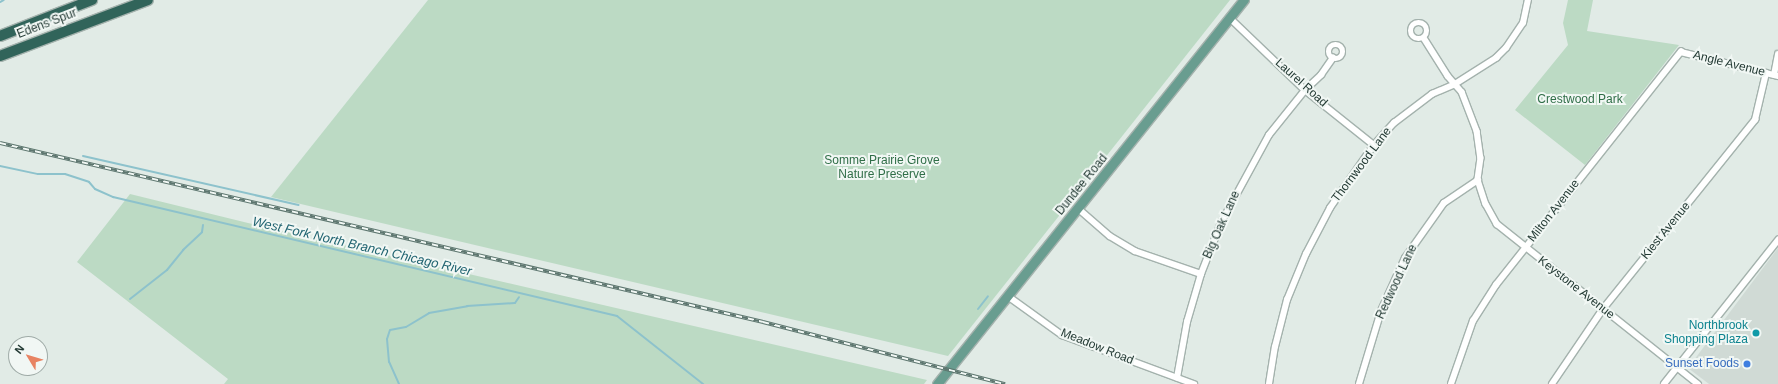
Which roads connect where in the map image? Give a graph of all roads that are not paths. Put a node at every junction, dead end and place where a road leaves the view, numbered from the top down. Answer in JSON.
{"nodes":[{"id":1,"x":92,"y":0,"type":"edge"},
{"id":2,"x":148,"y":0,"type":"edge"},
{"id":3,"x":1244,"y":0,"type":"edge"},
{"id":4,"x":1528,"y":0,"type":"edge"},
{"id":5,"x":1230,"y":18,"type":"junction"},
{"id":6,"x":0,"y":36,"type":"edge"},
{"id":7,"x":1424,"y":38,"type":"dead end"},
{"id":8,"x":1681,"y":52,"type":"joint"},
{"id":9,"x":1778,"y":54,"type":"edge"},
{"id":10,"x":0,"y":56,"type":"edge"},
{"id":11,"x":1333,"y":58,"type":"dead end"},
{"id":12,"x":1766,"y":73,"type":"junction"},
{"id":13,"x":1776,"y":75,"type":"edge"},
{"id":14,"x":1455,"y":84,"type":"junction"},
{"id":15,"x":1306,"y":90,"type":"junction"},
{"id":16,"x":1374,"y":145,"type":"junction"},
{"id":17,"x":1478,"y":180,"type":"junction"},
{"id":18,"x":1079,"y":209,"type":"junction"},
{"id":19,"x":1778,"y":240,"type":"edge"},
{"id":20,"x":1525,"y":248,"type":"junction"},
{"id":21,"x":1201,"y":274,"type":"junction"},
{"id":22,"x":1008,"y":296,"type":"junction"},
{"id":23,"x":1603,"y":309,"type":"junction"},
{"id":24,"x":1676,"y":367,"type":"junction"},
{"id":25,"x":1177,"y":378,"type":"junction"},
{"id":26,"x":937,"y":384,"type":"edge"},
{"id":27,"x":1194,"y":384,"type":"edge"},
{"id":28,"x":1269,"y":384,"type":"edge"},
{"id":29,"x":1359,"y":384,"type":"edge"},
{"id":30,"x":1451,"y":384,"type":"edge"},
{"id":31,"x":1552,"y":384,"type":"edge"},
{"id":32,"x":1664,"y":384,"type":"edge"},
{"id":33,"x":1698,"y":384,"type":"edge"}],
"edges":[{"from":1,"to":6,"type":"highway","name":"Edens Spur"},
{"from":2,"to":10,"type":"highway","name":"Edens Spur"},
{"from":3,"to":5,"type":"main road","name":"Dundee Road"},
{"from":4,"to":14,"type":"street","name":"Thornwood Lane"},
{"from":5,"to":15,"type":"street","name":"Laurel Road"},
{"from":5,"to":18,"type":"main road","name":"Dundee Road"},
{"from":7,"to":14,"type":"street","name":"Keystone Avenue"},
{"from":8,"to":12,"type":"street","name":"Angle Avenue"},
{"from":8,"to":20,"type":"street","name":"Milton Avenue"},
{"from":9,"to":13,"type":"street"},
{"from":11,"to":15,"type":"street","name":"Big Oak Lane"},
{"from":12,"to":13,"type":"street","name":"Angle Avenue"},
{"from":12,"to":23,"type":"street","name":"Kiest Avenue"},
{"from":14,"to":16,"type":"street","name":"Thornwood Lane"},
{"from":14,"to":17,"type":"street","name":"Keystone Avenue"},
{"from":15,"to":16,"type":"street","name":"Laurel Road"},
{"from":15,"to":21,"type":"street","name":"Big Oak Lane"},
{"from":16,"to":28,"type":"street","name":"Thornwood Lane"},
{"from":17,"to":20,"type":"street","name":"Keystone Avenue"},
{"from":17,"to":29,"type":"street","name":"Redwood Lane"},
{"from":18,"to":21,"type":"street"},
{"from":18,"to":22,"type":"main road","name":"Dundee Road"},
{"from":19,"to":24,"type":"street"},
{"from":20,"to":23,"type":"street","name":"Keystone Avenue"},
{"from":20,"to":30,"type":"street","name":"Milton Avenue"},
{"from":21,"to":25,"type":"street","name":"Big Oak Lane"},
{"from":22,"to":25,"type":"street","name":"Meadow Road"},
{"from":22,"to":26,"type":"main road","name":"Dundee Road"},
{"from":23,"to":24,"type":"street","name":"Keystone Avenue"},
{"from":23,"to":31,"type":"street","name":"Kiest Avenue"},
{"from":24,"to":32,"type":"street"},
{"from":24,"to":33,"type":"street","name":"Keystone Avenue"},
{"from":25,"to":27,"type":"street","name":"Meadow Road"}]}
